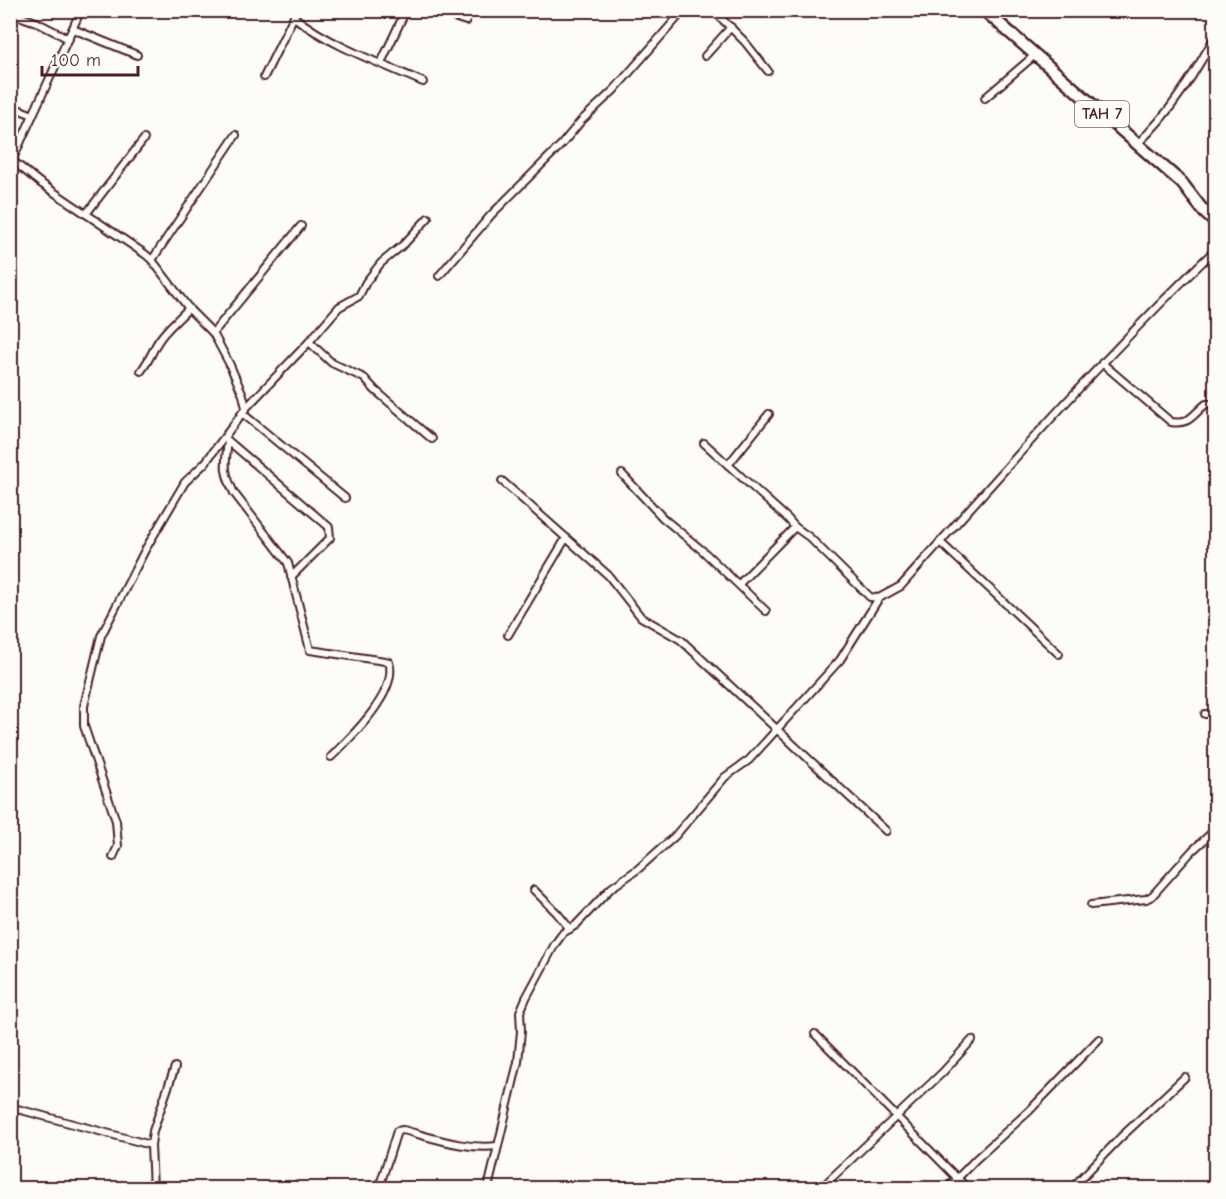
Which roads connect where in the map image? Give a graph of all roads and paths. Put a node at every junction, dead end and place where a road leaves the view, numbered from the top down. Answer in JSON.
{"nodes":[{"id":1,"x":81,"y":10,"type":"edge"},
{"id":2,"x":297,"y":10,"type":"edge"},
{"id":3,"x":406,"y":10,"type":"edge"},
{"id":4,"x":431,"y":10,"type":"edge"},
{"id":5,"x":684,"y":10,"type":"edge"},
{"id":6,"x":713,"y":10,"type":"edge"},
{"id":7,"x":984,"y":10,"type":"edge"},
{"id":8,"x":10,"y":13,"type":"edge"},
{"id":9,"x":294,"y":17,"type":"junction"},
{"id":10,"x":466,"y":21,"type":"dead end"},
{"id":11,"x":731,"y":27,"type":"junction"},
{"id":12,"x":73,"y":29,"type":"junction"},
{"id":13,"x":1215,"y":35,"type":"edge"},
{"id":14,"x":69,"y":39,"type":"junction"},
{"id":15,"x":137,"y":55,"type":"dead end"},
{"id":16,"x":705,"y":56,"type":"dead end"},
{"id":17,"x":1035,"y":56,"type":"junction"},
{"id":18,"x":381,"y":63,"type":"junction"},
{"id":19,"x":768,"y":71,"type":"dead end"},
{"id":20,"x":264,"y":77,"type":"dead end"},
{"id":21,"x":423,"y":82,"type":"dead end"},
{"id":22,"x":985,"y":98,"type":"dead end"},
{"id":23,"x":10,"y":106,"type":"edge"},
{"id":24,"x":33,"y":115,"type":"junction"},
{"id":25,"x":236,"y":135,"type":"dead end"},
{"id":26,"x":144,"y":138,"type":"dead end"},
{"id":27,"x":1137,"y":144,"type":"junction"},
{"id":28,"x":12,"y":163,"type":"edge"},
{"id":29,"x":1215,"y":203,"type":"edge"},
{"id":30,"x":1205,"y":213,"type":"junction"},
{"id":31,"x":86,"y":214,"type":"junction"},
{"id":32,"x":428,"y":218,"type":"dead end"},
{"id":33,"x":1215,"y":224,"type":"edge"},
{"id":34,"x":301,"y":226,"type":"dead end"},
{"id":35,"x":1215,"y":249,"type":"edge"},
{"id":36,"x":152,"y":260,"type":"junction"},
{"id":37,"x":440,"y":276,"type":"dead end"},
{"id":38,"x":189,"y":308,"type":"junction"},
{"id":39,"x":213,"y":333,"type":"junction"},
{"id":40,"x":309,"y":342,"type":"junction"},
{"id":41,"x":1102,"y":363,"type":"junction"},
{"id":42,"x":141,"y":371,"type":"dead end"},
{"id":43,"x":1215,"y":404,"type":"edge"},
{"id":44,"x":244,"y":411,"type":"junction"},
{"id":45,"x":769,"y":414,"type":"dead end"},
{"id":46,"x":226,"y":439,"type":"junction"},
{"id":47,"x":432,"y":439,"type":"dead end"},
{"id":48,"x":704,"y":443,"type":"dead end"},
{"id":49,"x":728,"y":465,"type":"junction"},
{"id":50,"x":622,"y":474,"type":"dead end"},
{"id":51,"x":502,"y":481,"type":"dead end"},
{"id":52,"x":345,"y":498,"type":"dead end"},
{"id":53,"x":795,"y":527,"type":"junction"},
{"id":54,"x":566,"y":538,"type":"junction"},
{"id":55,"x":939,"y":542,"type":"junction"},
{"id":56,"x":291,"y":577,"type":"junction"},
{"id":57,"x":739,"y":584,"type":"junction"},
{"id":58,"x":879,"y":598,"type":"junction"},
{"id":59,"x":766,"y":611,"type":"dead end"},
{"id":60,"x":508,"y":635,"type":"dead end"},
{"id":61,"x":1059,"y":654,"type":"dead end"},
{"id":62,"x":1205,"y":714,"type":"dead end"},
{"id":63,"x":1215,"y":714,"type":"edge"},
{"id":64,"x":777,"y":730,"type":"junction"},
{"id":65,"x":332,"y":757,"type":"dead end"},
{"id":66,"x":1215,"y":829,"type":"edge"},
{"id":67,"x":886,"y":831,"type":"dead end"},
{"id":68,"x":113,"y":857,"type":"dead end"},
{"id":69,"x":534,"y":890,"type":"dead end"},
{"id":70,"x":1090,"y":905,"type":"dead end"},
{"id":71,"x":570,"y":929,"type":"junction"},
{"id":72,"x":815,"y":1034,"type":"dead end"},
{"id":73,"x":972,"y":1040,"type":"dead end"},
{"id":74,"x":1099,"y":1040,"type":"dead end"},
{"id":75,"x":176,"y":1067,"type":"dead end"},
{"id":76,"x":1185,"y":1077,"type":"dead end"},
{"id":77,"x":10,"y":1107,"type":"edge"},
{"id":78,"x":896,"y":1117,"type":"junction"},
{"id":79,"x":151,"y":1145,"type":"junction"},
{"id":80,"x":498,"y":1146,"type":"junction"},
{"id":81,"x":958,"y":1179,"type":"junction"},
{"id":82,"x":153,"y":1188,"type":"edge"},
{"id":83,"x":379,"y":1188,"type":"edge"},
{"id":84,"x":488,"y":1188,"type":"edge"},
{"id":85,"x":824,"y":1188,"type":"edge"},
{"id":86,"x":948,"y":1188,"type":"edge"},
{"id":87,"x":967,"y":1188,"type":"edge"},
{"id":88,"x":1072,"y":1188,"type":"edge"}],
"edges":[{"from":1,"to":12,"type":"street"},
{"from":2,"to":9,"type":"street"},
{"from":3,"to":18,"type":"street"},
{"from":4,"to":10,"type":"street"},
{"from":5,"to":37,"type":"street"},
{"from":6,"to":11,"type":"street"},
{"from":7,"to":17,"type":"highway","number":"TAH 7"},
{"from":8,"to":14,"type":"street"},
{"from":9,"to":18,"type":"street"},
{"from":9,"to":20,"type":"street"},
{"from":11,"to":16,"type":"street"},
{"from":11,"to":19,"type":"street"},
{"from":12,"to":14,"type":"street"},
{"from":12,"to":15,"type":"street"},
{"from":13,"to":27,"type":"street"},
{"from":14,"to":24,"type":"street"},
{"from":17,"to":22,"type":"street"},
{"from":17,"to":27,"type":"highway","number":"TAH 7"},
{"from":18,"to":21,"type":"street"},
{"from":23,"to":24,"type":"street"},
{"from":24,"to":28,"type":"street"},
{"from":25,"to":36,"type":"street"},
{"from":26,"to":31,"type":"street"},
{"from":27,"to":30,"type":"highway","number":"TAH 7"},
{"from":28,"to":31,"type":"street"},
{"from":29,"to":30,"type":"street"},
{"from":30,"to":33,"type":"highway","number":"TAH 7"},
{"from":31,"to":36,"type":"street"},
{"from":32,"to":40,"type":"street"},
{"from":34,"to":39,"type":"street"},
{"from":35,"to":41,"type":"street"},
{"from":36,"to":38,"type":"street"},
{"from":38,"to":39,"type":"street"},
{"from":38,"to":42,"type":"street"},
{"from":39,"to":44,"type":"street"},
{"from":40,"to":44,"type":"street"},
{"from":40,"to":47,"type":"street"},
{"from":41,"to":43,"type":"street"},
{"from":41,"to":55,"type":"street"},
{"from":44,"to":46,"type":"street"},
{"from":44,"to":52,"type":"street"},
{"from":45,"to":49,"type":"street"},
{"from":46,"to":56,"type":"street"},
{"from":46,"to":56,"type":"street"},
{"from":46,"to":68,"type":"street"},
{"from":48,"to":49,"type":"street"},
{"from":49,"to":53,"type":"street"},
{"from":50,"to":57,"type":"street"},
{"from":51,"to":54,"type":"street"},
{"from":53,"to":57,"type":"street"},
{"from":53,"to":58,"type":"street"},
{"from":54,"to":60,"type":"street"},
{"from":54,"to":64,"type":"street"},
{"from":55,"to":58,"type":"street"},
{"from":55,"to":61,"type":"street"},
{"from":56,"to":65,"type":"street"},
{"from":57,"to":59,"type":"street"},
{"from":58,"to":64,"type":"street"},
{"from":62,"to":63,"type":"street"},
{"from":64,"to":67,"type":"street"},
{"from":64,"to":71,"type":"street"},
{"from":66,"to":70,"type":"street"},
{"from":69,"to":71,"type":"street"},
{"from":71,"to":80,"type":"street"},
{"from":72,"to":78,"type":"street"},
{"from":73,"to":78,"type":"street"},
{"from":74,"to":81,"type":"street"},
{"from":75,"to":79,"type":"street"},
{"from":76,"to":88,"type":"street"},
{"from":77,"to":79,"type":"street"},
{"from":78,"to":81,"type":"street"},
{"from":78,"to":85,"type":"street"},
{"from":79,"to":82,"type":"street"},
{"from":80,"to":83,"type":"street"},
{"from":80,"to":84,"type":"street"},
{"from":81,"to":86,"type":"street"},
{"from":81,"to":87,"type":"street"}]}
